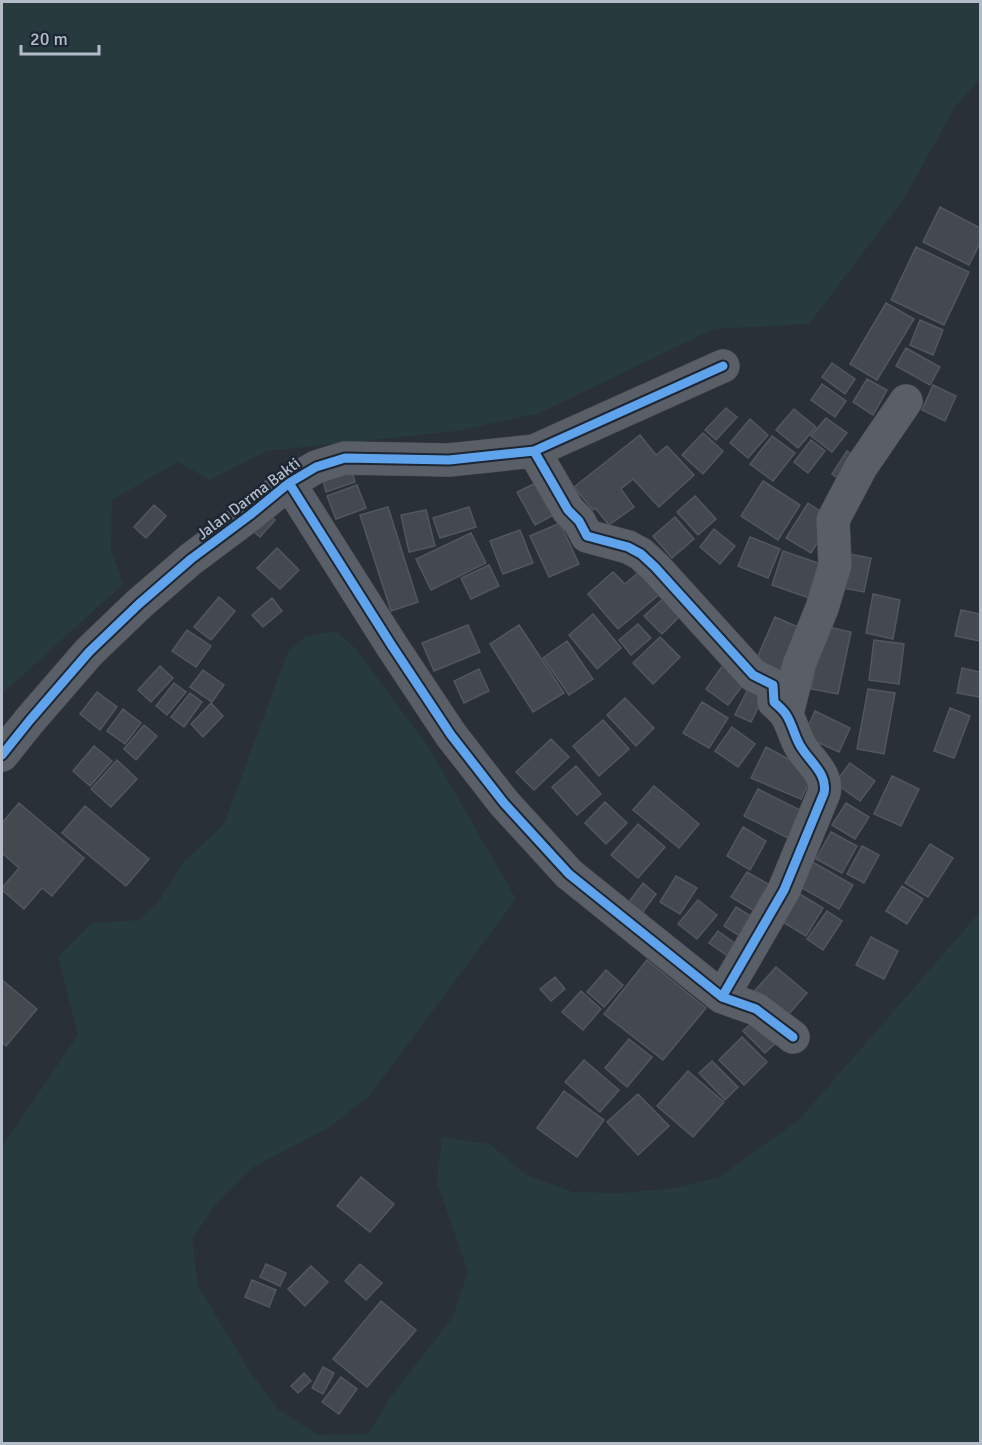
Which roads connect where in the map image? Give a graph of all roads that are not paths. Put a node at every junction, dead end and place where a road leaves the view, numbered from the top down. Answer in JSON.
{"nodes":[{"id":1,"x":723,"y":366,"type":"dead end"},
{"id":2,"x":906,"y":401,"type":"dead end"},
{"id":3,"x":534,"y":451,"type":"junction"},
{"id":4,"x":289,"y":483,"type":"junction"},
{"id":5,"x":786,"y":714,"type":"junction"},
{"id":6,"x":2,"y":755,"type":"edge"},
{"id":7,"x":722,"y":997,"type":"junction"},
{"id":8,"x":793,"y":1036,"type":"dead end"}],
"edges":[{"from":1,"to":3,"type":"street","name":"Jalan Darma Bakti"},
{"from":2,"to":5,"type":"street"},
{"from":3,"to":4,"type":"street","name":"Jalan Darma Bakti"},
{"from":3,"to":5,"type":"street"},
{"from":4,"to":6,"type":"street","name":"Jalan Darma Bakti"},
{"from":4,"to":7,"type":"street"},
{"from":5,"to":7,"type":"street"},
{"from":7,"to":8,"type":"street"}]}
